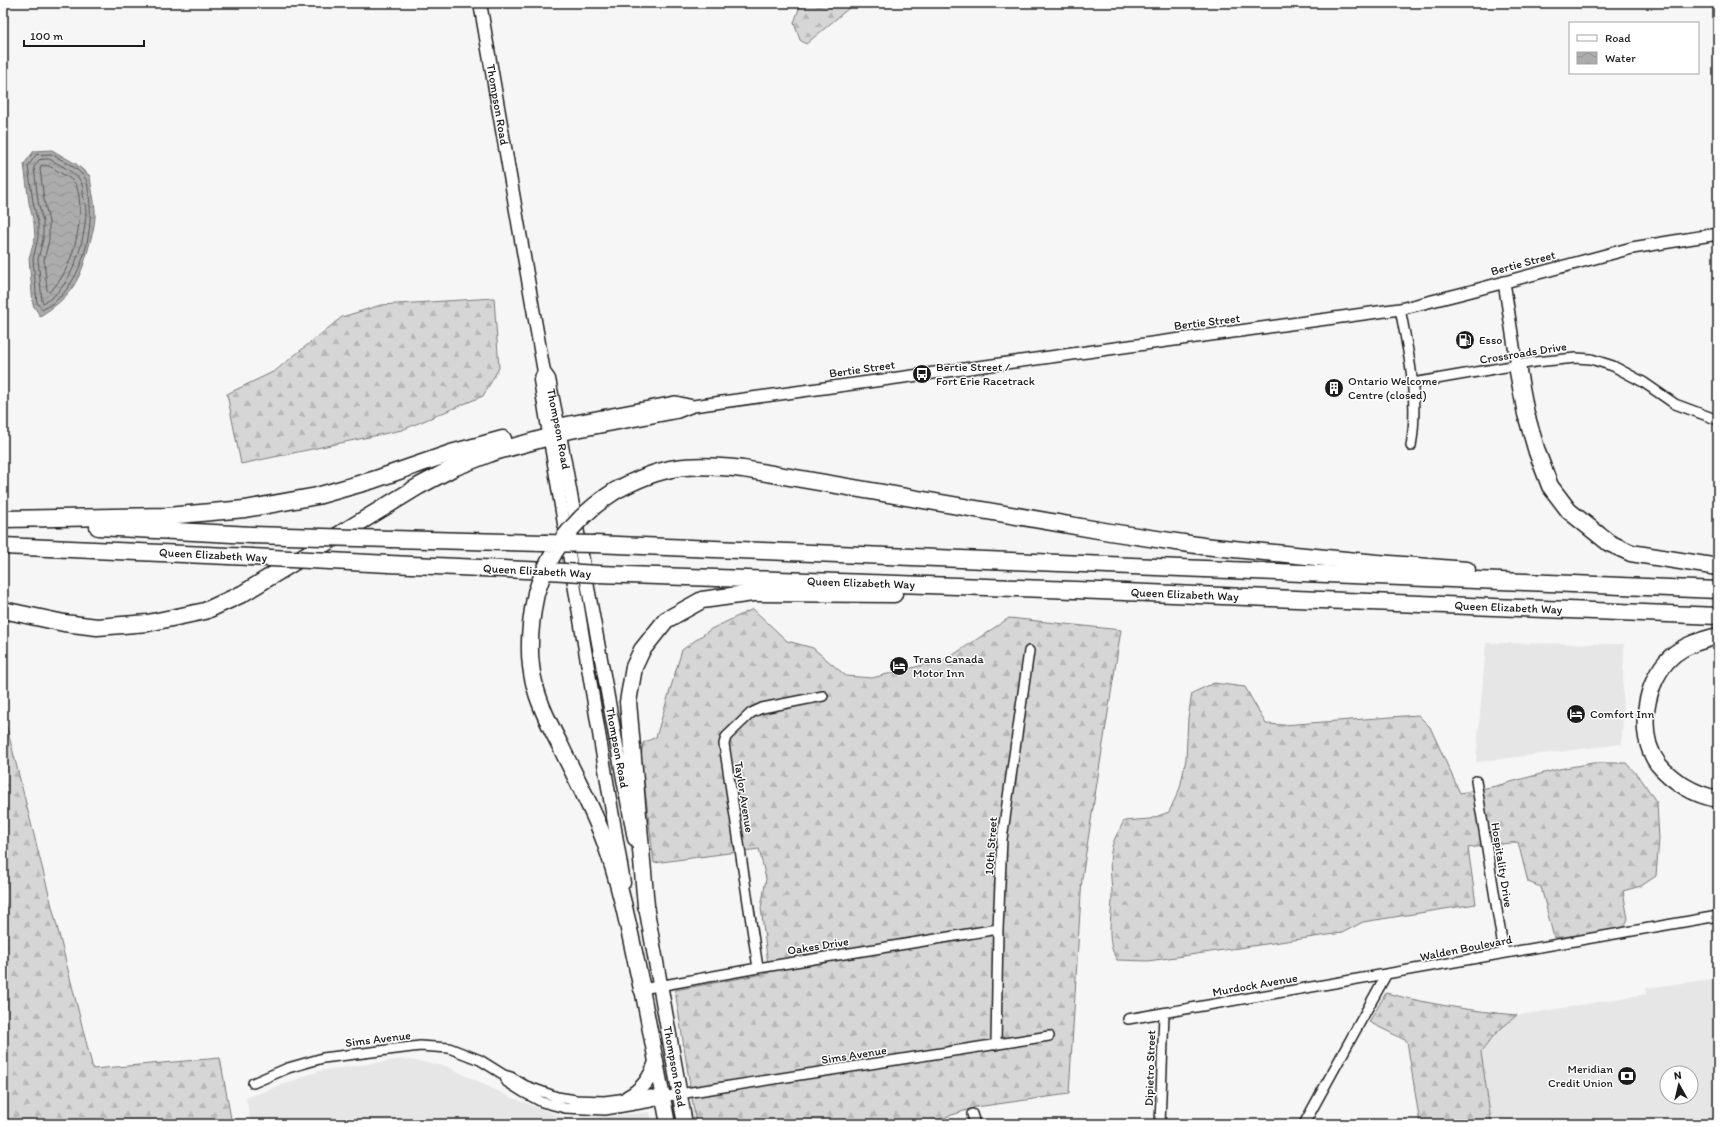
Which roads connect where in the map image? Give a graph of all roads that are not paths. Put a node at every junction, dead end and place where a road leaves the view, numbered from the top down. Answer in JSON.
{"nodes":[{"id":1,"x":480,"y":3,"type":"edge"},
{"id":2,"x":1718,"y":234,"type":"edge"},
{"id":3,"x":1504,"y":282,"type":"junction"},
{"id":4,"x":1400,"y":309,"type":"junction"},
{"id":5,"x":1517,"y":366,"type":"junction"},
{"id":6,"x":1413,"y":383,"type":"junction"},
{"id":7,"x":1718,"y":420,"type":"edge"},
{"id":8,"x":554,"y":431,"type":"junction"},
{"id":9,"x":1410,"y":446,"type":"dead end"},
{"id":10,"x":3,"y":521,"type":"edge"},
{"id":11,"x":3,"y":546,"type":"edge"},
{"id":12,"x":1718,"y":567,"type":"edge"},
{"id":13,"x":1595,"y":585,"type":"junction"},
{"id":14,"x":1075,"y":590,"type":"junction"},
{"id":15,"x":1718,"y":590,"type":"edge"},
{"id":16,"x":3,"y":610,"type":"edge"},
{"id":17,"x":1718,"y":616,"type":"edge"},
{"id":18,"x":1718,"y":636,"type":"edge"},
{"id":19,"x":1029,"y":651,"type":"dead end"},
{"id":20,"x":823,"y":696,"type":"dead end"},
{"id":21,"x":1476,"y":780,"type":"dead end"},
{"id":22,"x":1718,"y":799,"type":"edge"},
{"id":23,"x":646,"y":906,"type":"junction"},
{"id":24,"x":1718,"y":916,"type":"edge"},
{"id":25,"x":998,"y":929,"type":"junction"},
{"id":26,"x":1504,"y":953,"type":"junction"},
{"id":27,"x":758,"y":968,"type":"junction"},
{"id":28,"x":1386,"y":975,"type":"junction"},
{"id":29,"x":661,"y":986,"type":"junction"},
{"id":30,"x":642,"y":989,"type":"junction"},
{"id":31,"x":1164,"y":1013,"type":"junction"},
{"id":32,"x":1128,"y":1018,"type":"dead end"},
{"id":33,"x":1049,"y":1036,"type":"dead end"},
{"id":34,"x":996,"y":1045,"type":"junction"},
{"id":35,"x":656,"y":1062,"type":"junction"},
{"id":36,"x":504,"y":1075,"type":"junction"},
{"id":37,"x":253,"y":1083,"type":"dead end"},
{"id":38,"x":679,"y":1094,"type":"junction"},
{"id":39,"x":663,"y":1097,"type":"junction"},
{"id":40,"x":627,"y":1098,"type":"junction"},
{"id":41,"x":972,"y":1114,"type":"dead end"},
{"id":42,"x":668,"y":1124,"type":"edge"},
{"id":43,"x":685,"y":1124,"type":"edge"},
{"id":44,"x":975,"y":1124,"type":"edge"},
{"id":45,"x":1160,"y":1124,"type":"edge"},
{"id":46,"x":1304,"y":1124,"type":"edge"}],
"edges":[{"from":1,"to":8,"type":"main road","name":"Thompson Road"},
{"from":2,"to":3,"type":"street","name":"Bertie Street"},
{"from":3,"to":4,"type":"street","name":"Bertie Street"},
{"from":3,"to":5,"type":"street"},
{"from":4,"to":6,"type":"street"},
{"from":4,"to":8,"type":"street","name":"Bertie Street"},
{"from":5,"to":6,"type":"street","name":"Crossroads Drive"},
{"from":5,"to":7,"type":"street","name":"Crossroads Drive"},
{"from":5,"to":12,"type":"highway"},
{"from":6,"to":9,"type":"street"},
{"from":8,"to":10,"type":"highway"},
{"from":8,"to":16,"type":"highway"},
{"from":8,"to":23,"type":"main road","name":"Thompson Road"},
{"from":8,"to":30,"type":"main road","name":"Thompson Road"},
{"from":10,"to":13,"type":"highway","name":"Queen Elizabeth Way","bridge":true},
{"from":11,"to":14,"type":"highway","name":"Queen Elizabeth Way","bridge":true},
{"from":13,"to":15,"type":"highway","name":"Queen Elizabeth Way"},
{"from":13,"to":30,"type":"highway","bridge":true},
{"from":14,"to":17,"type":"highway","name":"Queen Elizabeth Way"},
{"from":14,"to":23,"type":"highway"},
{"from":18,"to":22,"type":"highway"},
{"from":19,"to":25,"type":"street","name":"10th Street"},
{"from":20,"to":27,"type":"street","name":"Taylor Avenue"},
{"from":21,"to":26,"type":"street","name":"Hospitality Drive"},
{"from":23,"to":29,"type":"main road","name":"Thompson Road"},
{"from":24,"to":26,"type":"street","name":"Walden Boulevard"},
{"from":25,"to":27,"type":"street","name":"Oakes Drive"},
{"from":25,"to":34,"type":"street","name":"10th Street"},
{"from":26,"to":28,"type":"street","name":"Walden Boulevard"},
{"from":27,"to":29,"type":"street","name":"Oakes Drive"},
{"from":28,"to":31,"type":"street","name":"Murdock Avenue"},
{"from":28,"to":46,"type":"street"},
{"from":29,"to":30,"type":"street","name":"Oakes Drive"},
{"from":29,"to":38,"type":"main road","name":"Thompson Road"},
{"from":30,"to":35,"type":"main road","name":"Thompson Road"},
{"from":31,"to":32,"type":"street","name":"Murdock Avenue"},
{"from":31,"to":45,"type":"street","name":"Dipietro Street"},
{"from":33,"to":34,"type":"street","name":"Sims Avenue"},
{"from":34,"to":38,"type":"street","name":"Sims Avenue"},
{"from":35,"to":39,"type":"main road","name":"Thompson Road"},
{"from":35,"to":40,"type":"main road"},
{"from":36,"to":37,"type":"street","name":"Sims Avenue"},
{"from":36,"to":39,"type":"street","name":"Sims Avenue"},
{"from":36,"to":40,"type":"street","name":"Sims Avenue"},
{"from":38,"to":39,"type":"street","name":"Sims Avenue"},
{"from":38,"to":43,"type":"main road","name":"Thompson Road"},
{"from":39,"to":40,"type":"street","name":"Sims Avenue"},
{"from":39,"to":42,"type":"main road","name":"Thompson Road"},
{"from":41,"to":44,"type":"street"}]}
